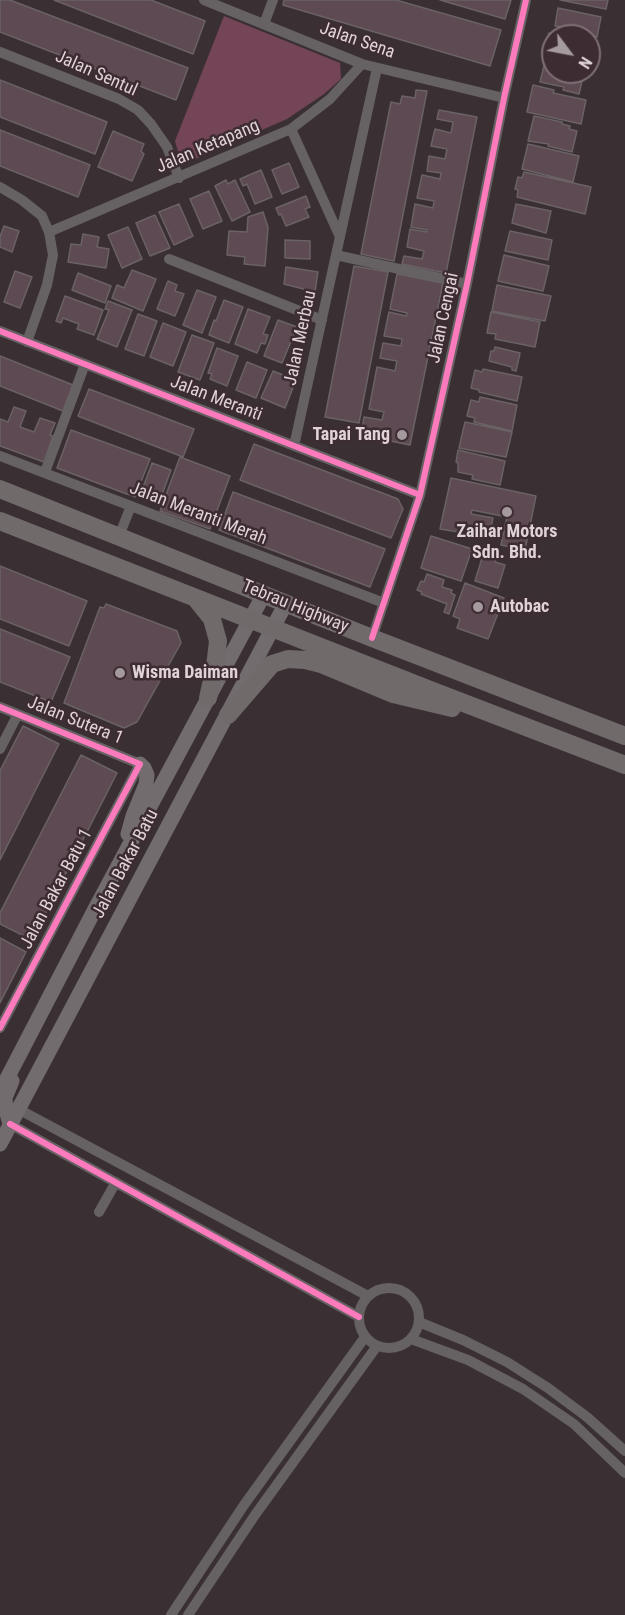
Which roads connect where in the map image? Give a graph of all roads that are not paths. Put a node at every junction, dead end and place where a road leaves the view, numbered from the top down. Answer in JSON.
{"nodes":[{"id":1,"x":204,"y":0,"type":"edge"},
{"id":2,"x":273,"y":0,"type":"edge"},
{"id":3,"x":526,"y":0,"type":"edge"},
{"id":4,"x":264,"y":24,"type":"junction"},
{"id":5,"x":0,"y":51,"type":"edge"},
{"id":6,"x":362,"y":64,"type":"junction"},
{"id":7,"x":377,"y":68,"type":"junction"},
{"id":8,"x":504,"y":98,"type":"junction"},
{"id":9,"x":291,"y":129,"type":"junction"},
{"id":10,"x":179,"y":178,"type":"junction"},
{"id":11,"x":0,"y":187,"type":"edge"},
{"id":12,"x":49,"y":232,"type":"junction"},
{"id":13,"x":340,"y":238,"type":"junction"},
{"id":14,"x":336,"y":255,"type":"junction"},
{"id":15,"x":169,"y":259,"type":"dead end"},
{"id":16,"x":467,"y":284,"type":"junction"},
{"id":17,"x":322,"y":320,"type":"junction"},
{"id":18,"x":0,"y":331,"type":"edge"},
{"id":19,"x":27,"y":342,"type":"junction"},
{"id":20,"x":85,"y":364,"type":"junction"},
{"id":21,"x":294,"y":446,"type":"junction"},
{"id":22,"x":0,"y":456,"type":"edge"},
{"id":23,"x":45,"y":472,"type":"junction"},
{"id":24,"x":0,"y":489,"type":"edge"},
{"id":25,"x":420,"y":495,"type":"junction"},
{"id":26,"x":131,"y":506,"type":"junction"},
{"id":27,"x":0,"y":521,"type":"edge"},
{"id":28,"x":119,"y":536,"type":"junction"},
{"id":29,"x":264,"y":594,"type":"junction"},
{"id":30,"x":195,"y":597,"type":"junction"},
{"id":31,"x":286,"y":603,"type":"junction"},
{"id":32,"x":384,"y":603,"type":"junction"},
{"id":33,"x":250,"y":620,"type":"junction"},
{"id":34,"x":274,"y":628,"type":"junction"},
{"id":35,"x":372,"y":638,"type":"junction"},
{"id":36,"x":208,"y":698,"type":"junction"},
{"id":37,"x":0,"y":707,"type":"edge"},
{"id":38,"x":18,"y":714,"type":"junction"},
{"id":39,"x":228,"y":715,"type":"junction"},
{"id":40,"x":498,"y":716,"type":"junction"},
{"id":41,"x":625,"y":736,"type":"edge"},
{"id":42,"x":0,"y":749,"type":"edge"},
{"id":43,"x":140,"y":764,"type":"junction"},
{"id":44,"x":625,"y":765,"type":"edge"},
{"id":45,"x":129,"y":846,"type":"junction"},
{"id":46,"x":94,"y":911,"type":"junction"},
{"id":47,"x":0,"y":1028,"type":"edge"},
{"id":48,"x":0,"y":1092,"type":"edge"},
{"id":49,"x":9,"y":1115,"type":"edge"},
{"id":50,"x":0,"y":1144,"type":"edge"},
{"id":51,"x":116,"y":1182,"type":"junction"},
{"id":52,"x":99,"y":1212,"type":"dead end"},
{"id":53,"x":368,"y":1296,"type":"junction"},
{"id":54,"x":358,"y":1317,"type":"junction"},
{"id":55,"x":419,"y":1322,"type":"junction"},
{"id":56,"x":365,"y":1337,"type":"junction"},
{"id":57,"x":411,"y":1339,"type":"junction"},
{"id":58,"x":377,"y":1346,"type":"junction"},
{"id":59,"x":625,"y":1451,"type":"edge"},
{"id":60,"x":625,"y":1473,"type":"edge"},
{"id":61,"x":171,"y":1615,"type":"edge"},
{"id":62,"x":188,"y":1615,"type":"edge"}],
"edges":[{"from":1,"to":4,"type":"street","name":"Jalan Sena"},
{"from":2,"to":4,"type":"street"},
{"from":3,"to":8,"type":"street","name":"Jalan Cengai"},
{"from":4,"to":6,"type":"street","name":"Jalan Sena"},
{"from":5,"to":10,"type":"street","name":"Jalan Sentul"},
{"from":6,"to":7,"type":"street","name":"Jalan Sena"},
{"from":6,"to":9,"type":"street","name":"Jalan Ketapang"},
{"from":7,"to":8,"type":"street","name":"Jalan Sena"},
{"from":7,"to":13,"type":"street","name":"Jalan Merbau"},
{"from":8,"to":16,"type":"street","name":"Jalan Cengai"},
{"from":9,"to":10,"type":"street","name":"Jalan Ketapang"},
{"from":9,"to":13,"type":"street"},
{"from":10,"to":12,"type":"street","name":"Jalan Ketapang"},
{"from":11,"to":12,"type":"street"},
{"from":12,"to":19,"type":"street"},
{"from":13,"to":14,"type":"street","name":"Jalan Merbau"},
{"from":14,"to":16,"type":"street"},
{"from":14,"to":17,"type":"street","name":"Jalan Merbau"},
{"from":15,"to":17,"type":"street"},
{"from":16,"to":25,"type":"street","name":"Jalan Cengai"},
{"from":17,"to":21,"type":"street","name":"Jalan Merbau"},
{"from":18,"to":19,"type":"street","name":"Jalan Meranti"},
{"from":19,"to":20,"type":"street","name":"Jalan Meranti"},
{"from":20,"to":21,"type":"street","name":"Jalan Meranti"},
{"from":20,"to":23,"type":"street"},
{"from":21,"to":25,"type":"street","name":"Jalan Meranti"},
{"from":22,"to":23,"type":"street","name":"Jalan Meranti Merah"},
{"from":23,"to":26,"type":"street","name":"Jalan Meranti Merah"},
{"from":24,"to":28,"type":"highway","name":"Tebrau Highway"},
{"from":25,"to":32,"type":"street","name":"Jalan Cengai"},
{"from":26,"to":28,"type":"street"},
{"from":26,"to":32,"type":"street","name":"Jalan Meranti Merah"},
{"from":27,"to":30,"type":"highway","name":"Tebrau Highway"},
{"from":28,"to":29,"type":"highway","name":"Tebrau Highway"},
{"from":29,"to":31,"type":"highway","name":"Tebrau Highway"},
{"from":29,"to":33,"type":"main road","name":"Jalan Bakar Batu"},
{"from":30,"to":33,"type":"highway","name":"Tebrau Highway"},
{"from":30,"to":36,"type":"highway"},
{"from":31,"to":34,"type":"main road","name":"Jalan Bakar Batu"},
{"from":31,"to":35,"type":"highway","name":"Tebrau Highway"},
{"from":32,"to":35,"type":"street","name":"Jalan Cengai"},
{"from":33,"to":34,"type":"highway","name":"Tebrau Highway"},
{"from":33,"to":36,"type":"main road","name":"Jalan Bakar Batu"},
{"from":34,"to":39,"type":"main road","name":"Jalan Bakar Batu"},
{"from":34,"to":40,"type":"highway","name":"Tebrau Highway"},
{"from":35,"to":41,"type":"highway","name":"Tebrau Highway"},
{"from":36,"to":45,"type":"main road","name":"Jalan Bakar Batu"},
{"from":37,"to":38,"type":"street","name":"Jalan Sutera 1"},
{"from":38,"to":42,"type":"street"},
{"from":38,"to":43,"type":"street","name":"Jalan Sutera 1"},
{"from":39,"to":40,"type":"highway"},
{"from":39,"to":49,"type":"main road","name":"Jalan Bakar Batu"},
{"from":40,"to":44,"type":"highway","name":"Tebrau Highway"},
{"from":43,"to":45,"type":"main road"},
{"from":43,"to":47,"type":"street","name":"Jalan Bakar Batu 1"},
{"from":45,"to":46,"type":"main road","name":"Jalan Bakar Batu"},
{"from":46,"to":48,"type":"main road","name":"Jalan Bakar Batu"},
{"from":46,"to":49,"type":"main road"},
{"from":49,"to":50,"type":"main road","name":"Jalan Bakar Batu"},
{"from":49,"to":51,"type":"street"},
{"from":49,"to":53,"type":"street"},
{"from":51,"to":52,"type":"street"},
{"from":51,"to":54,"type":"street"},
{"from":53,"to":54,"type":"street"},
{"from":53,"to":55,"type":"street"},
{"from":54,"to":56,"type":"street"},
{"from":55,"to":57,"type":"street"},
{"from":55,"to":59,"type":"street"},
{"from":56,"to":58,"type":"street"},
{"from":56,"to":61,"type":"street"},
{"from":57,"to":58,"type":"street"},
{"from":57,"to":60,"type":"street"},
{"from":58,"to":62,"type":"street"}]}
